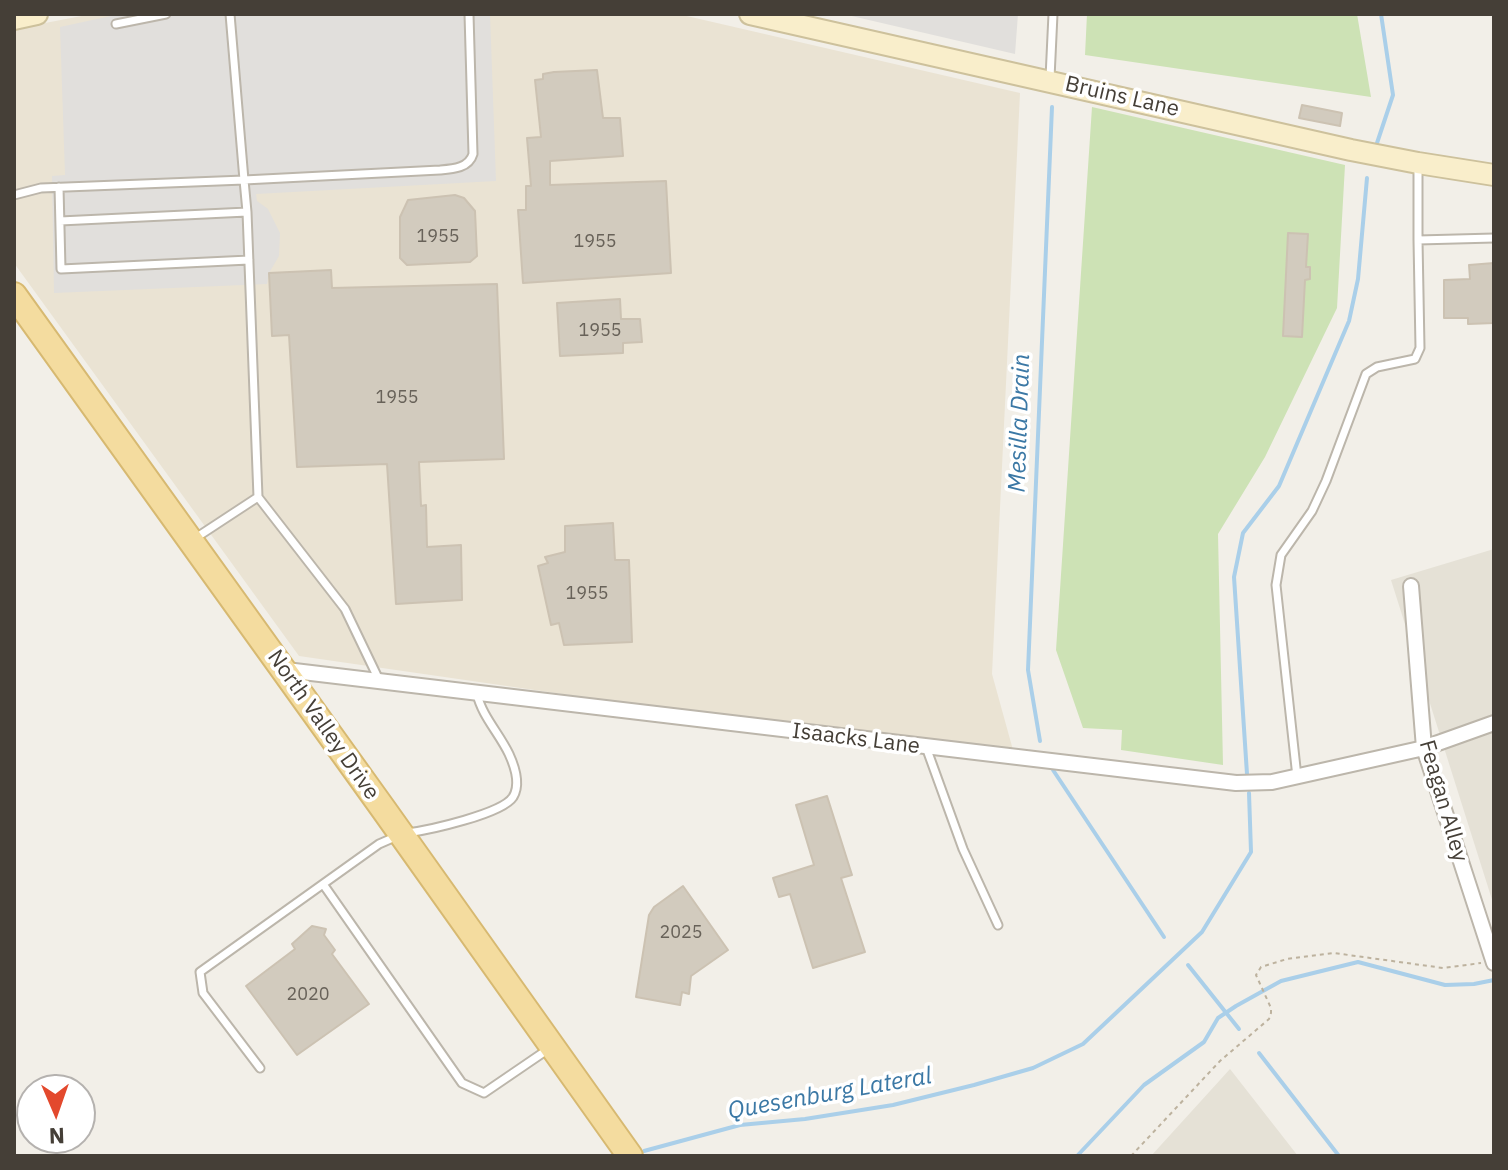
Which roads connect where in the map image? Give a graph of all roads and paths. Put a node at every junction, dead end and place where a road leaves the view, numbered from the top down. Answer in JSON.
{"nodes":[{"id":1,"x":35,"y":14,"type":"edge"},
{"id":2,"x":166,"y":14,"type":"edge"},
{"id":3,"x":230,"y":14,"type":"edge"},
{"id":4,"x":469,"y":14,"type":"edge"},
{"id":5,"x":750,"y":14,"type":"edge"},
{"id":6,"x":1053,"y":14,"type":"edge"},
{"id":7,"x":14,"y":19,"type":"edge"},
{"id":8,"x":116,"y":24,"type":"dead end"},
{"id":9,"x":1049,"y":81,"type":"junction"},
{"id":10,"x":1418,"y":163,"type":"junction"},
{"id":11,"x":1494,"y":175,"type":"edge"},
{"id":12,"x":244,"y":180,"type":"junction"},
{"id":13,"x":59,"y":187,"type":"junction"},
{"id":14,"x":14,"y":195,"type":"edge"},
{"id":15,"x":247,"y":212,"type":"junction"},
{"id":16,"x":60,"y":221,"type":"junction"},
{"id":17,"x":1494,"y":238,"type":"edge"},
{"id":18,"x":1418,"y":240,"type":"junction"},
{"id":19,"x":249,"y":260,"type":"junction"},
{"id":20,"x":14,"y":295,"type":"edge"},
{"id":21,"x":258,"y":497,"type":"junction"},
{"id":22,"x":192,"y":541,"type":"junction"},
{"id":23,"x":1411,"y":586,"type":"dead end"},
{"id":24,"x":286,"y":670,"type":"junction"},
{"id":25,"x":380,"y":682,"type":"junction"},
{"id":26,"x":477,"y":693,"type":"junction"},
{"id":27,"x":1494,"y":723,"type":"edge"},
{"id":28,"x":926,"y":747,"type":"junction"},
{"id":29,"x":1424,"y":748,"type":"junction"},
{"id":30,"x":1297,"y":777,"type":"junction"},
{"id":31,"x":400,"y":834,"type":"junction"},
{"id":32,"x":323,"y":884,"type":"junction"},
{"id":33,"x":998,"y":925,"type":"dead end"},
{"id":34,"x":1494,"y":961,"type":"edge"},
{"id":35,"x":553,"y":1047,"type":"junction"},
{"id":36,"x":260,"y":1068,"type":"dead end"},
{"id":37,"x":630,"y":1156,"type":"edge"},
{"id":38,"x":1131,"y":1156,"type":"edge"}],
"edges":[{"from":1,"to":7,"type":"street"},
{"from":2,"to":8,"type":"lane"},
{"from":3,"to":12,"type":"lane"},
{"from":4,"to":12,"type":"lane"},
{"from":5,"to":9,"type":"street","name":"Bruins Lane"},
{"from":6,"to":9,"type":"lane"},
{"from":9,"to":10,"type":"street","name":"Bruins Lane"},
{"from":10,"to":11,"type":"street","name":"Bruins Lane"},
{"from":10,"to":18,"type":"lane"},
{"from":12,"to":13,"type":"lane"},
{"from":12,"to":15,"type":"lane"},
{"from":13,"to":14,"type":"lane"},
{"from":13,"to":16,"type":"lane"},
{"from":15,"to":16,"type":"lane"},
{"from":15,"to":19,"type":"lane"},
{"from":16,"to":19,"type":"lane"},
{"from":17,"to":18,"type":"lane"},
{"from":18,"to":30,"type":"lane"},
{"from":19,"to":21,"type":"lane"},
{"from":20,"to":22,"type":"main road","name":"North Valley Drive"},
{"from":21,"to":22,"type":"lane"},
{"from":21,"to":25,"type":"lane"},
{"from":22,"to":24,"type":"main road","name":"North Valley Drive"},
{"from":23,"to":29,"type":"street","name":"Feagan Alley"},
{"from":24,"to":25,"type":"street","name":"Isaacks Lane"},
{"from":24,"to":31,"type":"main road","name":"North Valley Drive"},
{"from":25,"to":26,"type":"street","name":"Isaacks Lane"},
{"from":26,"to":28,"type":"street","name":"Isaacks Lane"},
{"from":26,"to":31,"type":"lane"},
{"from":27,"to":29,"type":"street","name":"Isaacks Lane"},
{"from":28,"to":30,"type":"street","name":"Isaacks Lane"},
{"from":28,"to":33,"type":"lane"},
{"from":29,"to":30,"type":"street","name":"Isaacks Lane"},
{"from":29,"to":34,"type":"street","name":"Feagan Alley"},
{"from":31,"to":32,"type":"lane"},
{"from":31,"to":35,"type":"main road","name":"North Valley Drive"},
{"from":32,"to":35,"type":"lane"},
{"from":32,"to":36,"type":"lane"},
{"from":34,"to":38,"type":"path"},
{"from":35,"to":37,"type":"main road","name":"North Valley Drive"}]}
